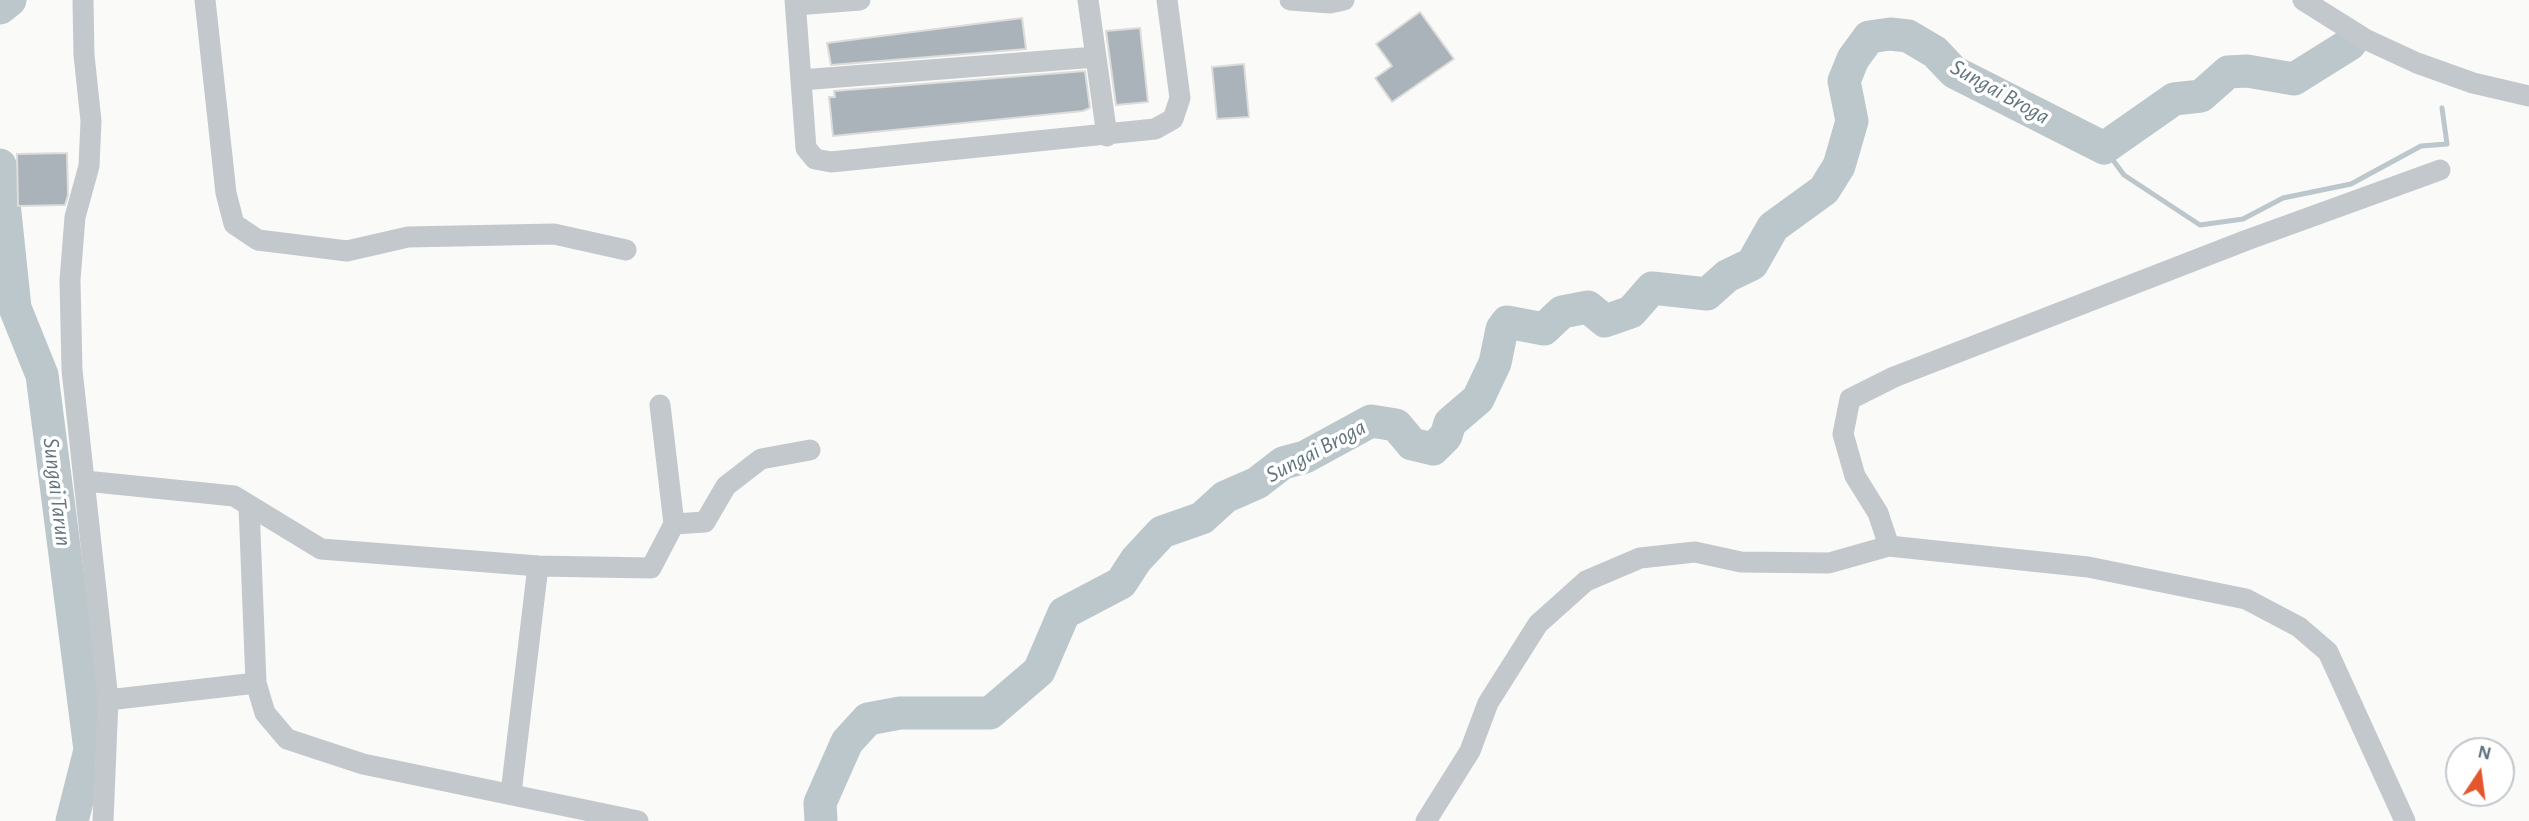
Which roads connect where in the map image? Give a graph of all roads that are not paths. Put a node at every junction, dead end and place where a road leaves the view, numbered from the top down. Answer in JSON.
{"nodes":[{"id":1,"x":83,"y":0,"type":"edge"},
{"id":2,"x":205,"y":0,"type":"edge"},
{"id":3,"x":860,"y":0,"type":"edge"},
{"id":4,"x":1088,"y":0,"type":"edge"},
{"id":5,"x":1167,"y":0,"type":"edge"},
{"id":6,"x":1290,"y":0,"type":"edge"},
{"id":7,"x":1344,"y":0,"type":"edge"},
{"id":8,"x":2303,"y":0,"type":"edge"},
{"id":9,"x":796,"y":2,"type":"edge"},
{"id":10,"x":1096,"y":57,"type":"junction"},
{"id":11,"x":801,"y":80,"type":"junction"},
{"id":12,"x":2529,"y":96,"type":"edge"},
{"id":13,"x":1107,"y":136,"type":"junction"},
{"id":14,"x":2440,"y":170,"type":"dead end"},
{"id":15,"x":626,"y":250,"type":"dead end"},
{"id":16,"x":660,"y":405,"type":"dead end"},
{"id":17,"x":810,"y":450,"type":"dead end"},
{"id":18,"x":85,"y":481,"type":"junction"},
{"id":19,"x":249,"y":506,"type":"junction"},
{"id":20,"x":674,"y":524,"type":"junction"},
{"id":21,"x":1889,"y":546,"type":"junction"},
{"id":22,"x":538,"y":566,"type":"junction"},
{"id":23,"x":256,"y":683,"type":"junction"},
{"id":24,"x":108,"y":700,"type":"junction"},
{"id":25,"x":511,"y":793,"type":"junction"},
{"id":26,"x":103,"y":821,"type":"edge"},
{"id":27,"x":638,"y":821,"type":"edge"},
{"id":28,"x":1426,"y":821,"type":"edge"},
{"id":29,"x":2405,"y":821,"type":"edge"}],
"edges":[{"from":1,"to":18,"type":"street"},
{"from":2,"to":15,"type":"street"},
{"from":3,"to":9,"type":"street"},
{"from":4,"to":10,"type":"street"},
{"from":5,"to":13,"type":"street"},
{"from":6,"to":7,"type":"street"},
{"from":8,"to":12,"type":"street"},
{"from":9,"to":11,"type":"street"},
{"from":10,"to":11,"type":"street"},
{"from":10,"to":13,"type":"street"},
{"from":11,"to":13,"type":"street"},
{"from":14,"to":21,"type":"street"},
{"from":16,"to":20,"type":"street"},
{"from":17,"to":20,"type":"street"},
{"from":18,"to":19,"type":"street"},
{"from":18,"to":24,"type":"street"},
{"from":19,"to":22,"type":"street"},
{"from":19,"to":23,"type":"street"},
{"from":20,"to":22,"type":"street"},
{"from":21,"to":28,"type":"street"},
{"from":21,"to":29,"type":"street"},
{"from":22,"to":25,"type":"street"},
{"from":23,"to":24,"type":"street"},
{"from":23,"to":25,"type":"street"},
{"from":24,"to":26,"type":"street"},
{"from":25,"to":27,"type":"street"}]}
